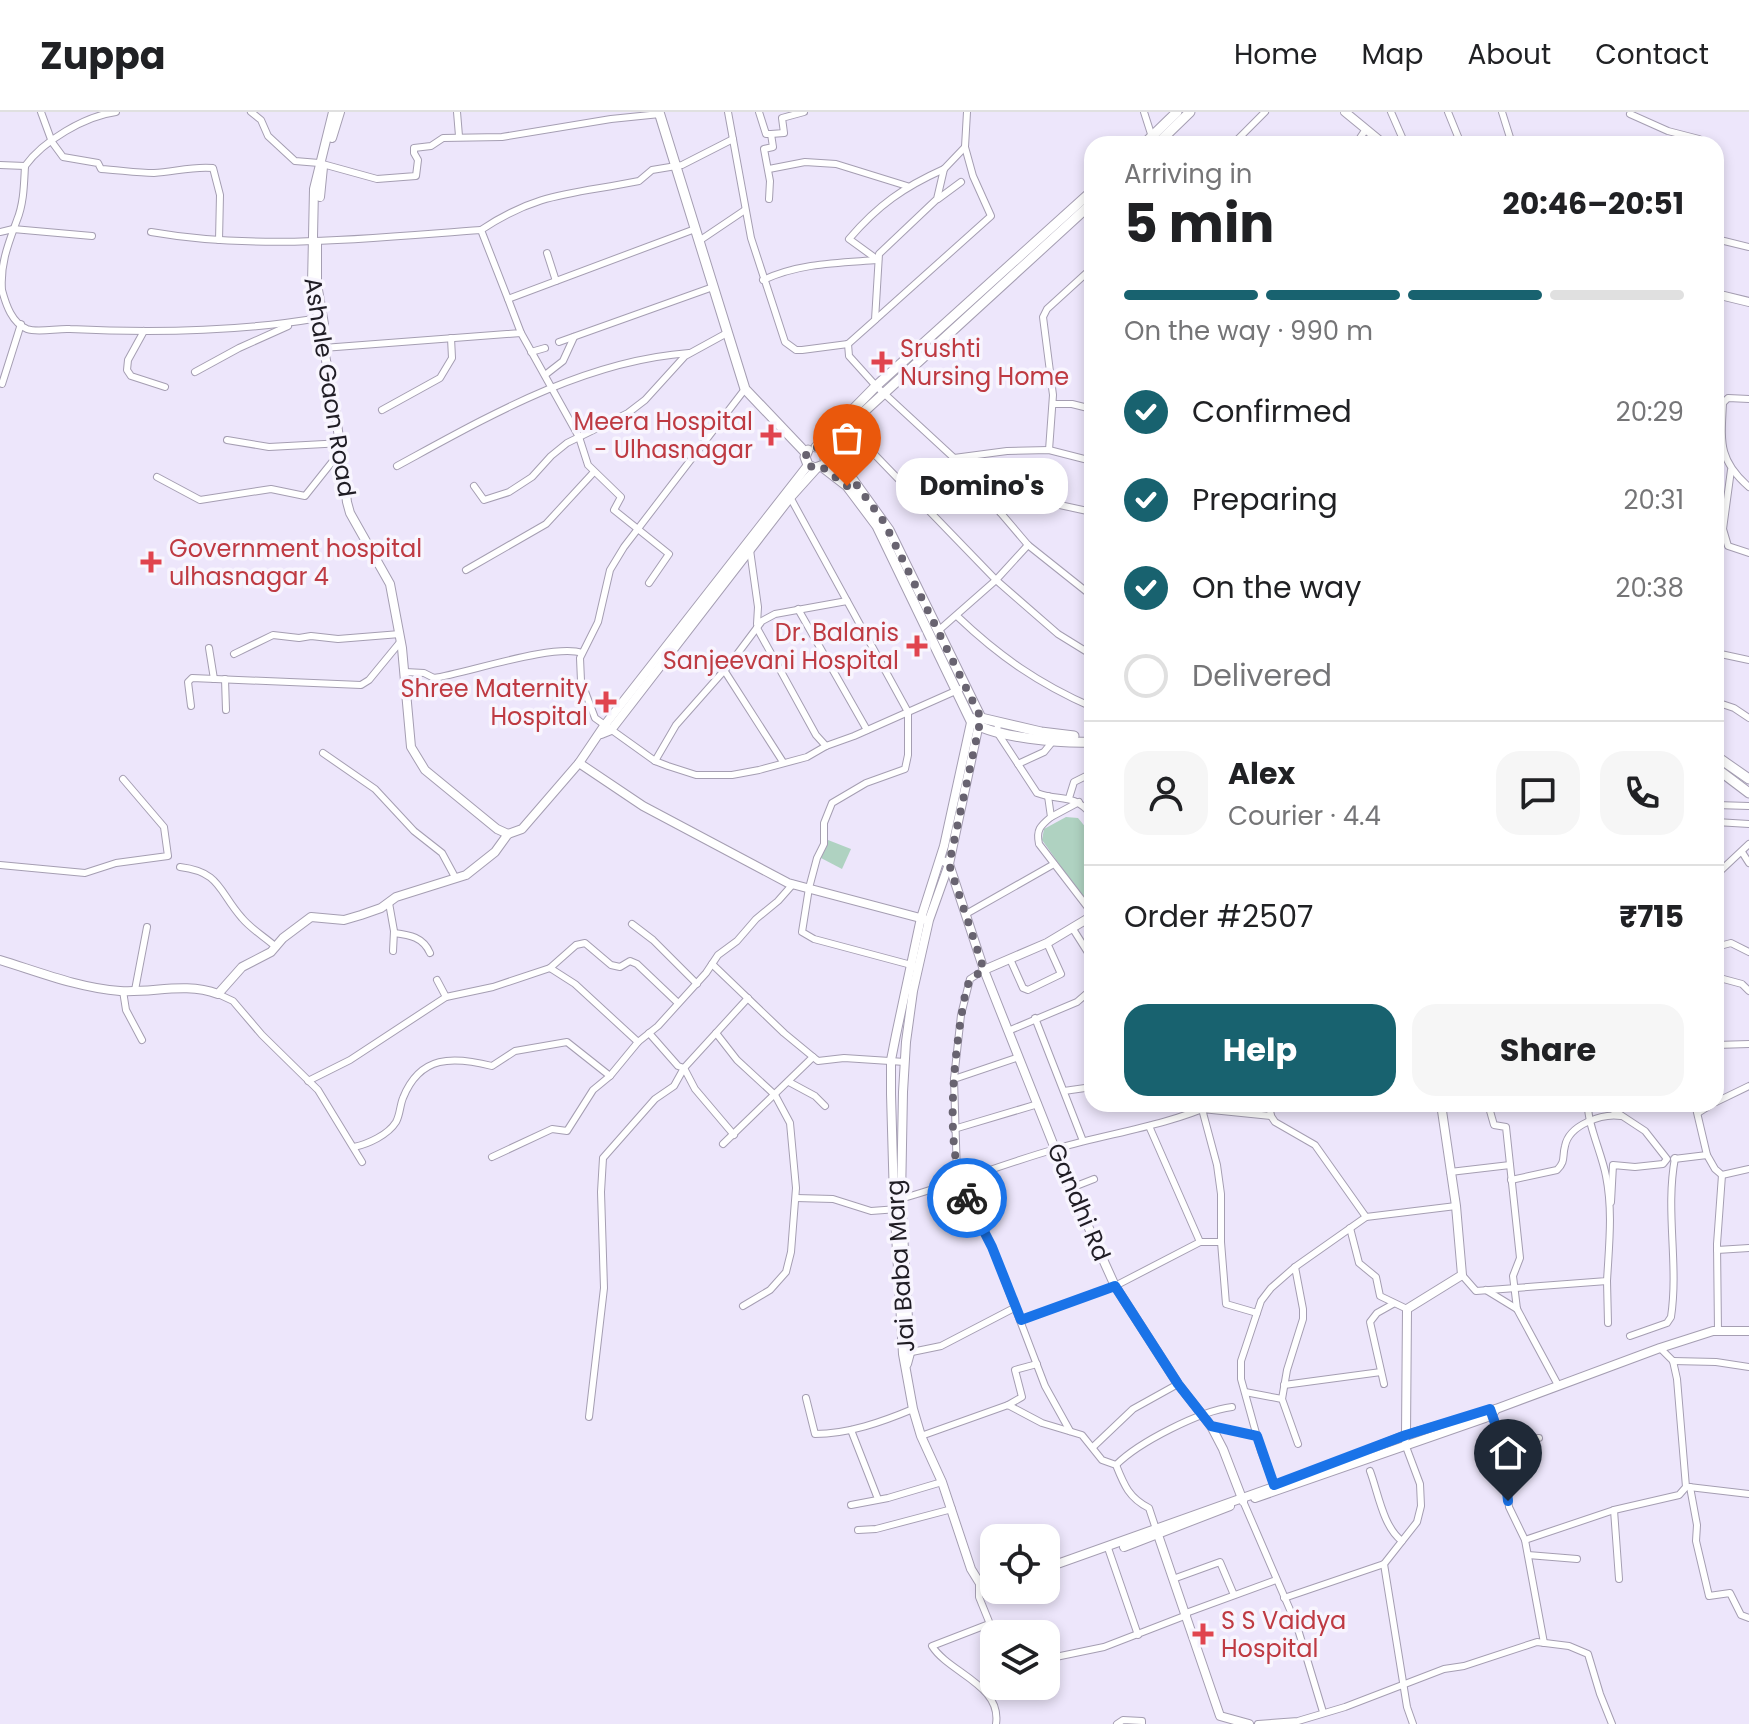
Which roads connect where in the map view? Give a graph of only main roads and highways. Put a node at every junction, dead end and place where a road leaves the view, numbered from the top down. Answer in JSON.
{"nodes":[{"id":1,"x":1177,"y":112,"type":"edge"},
{"id":2,"x":1190,"y":112,"type":"edge"},
{"id":3,"x":659,"y":113,"type":"edge"},
{"id":4,"x":1156,"y":136,"type":"edge"},
{"id":5,"x":1159,"y":136,"type":"edge"},
{"id":6,"x":1084,"y":199,"type":"edge"},
{"id":7,"x":1084,"y":210,"type":"edge"},
{"id":8,"x":1010,"y":272,"type":"junction"},
{"id":9,"x":818,"y":459,"type":"junction"},
{"id":10,"x":960,"y":689,"type":"junction"},
{"id":11,"x":997,"y":728,"type":"junction"},
{"id":12,"x":1084,"y":739,"type":"edge"},
{"id":13,"x":1084,"y":740,"type":"edge"},
{"id":14,"x":1724,"y":762,"type":"edge"},
{"id":15,"x":1724,"y":774,"type":"edge"},
{"id":16,"x":1749,"y":779,"type":"edge"},
{"id":17,"x":1749,"y":793,"type":"edge"}],
"edges":[{"from":1,"to":4,"type":"main road"},
{"from":2,"to":5,"type":"main road"},
{"from":3,"to":9,"type":"main road"},
{"from":6,"to":8,"type":"main road"},
{"from":7,"to":8,"type":"main road"},
{"from":8,"to":9,"type":"main road"},
{"from":9,"to":10,"type":"main road"},
{"from":9,"to":10,"type":"main road"},
{"from":10,"to":11,"type":"main road"},
{"from":11,"to":12,"type":"main road"},
{"from":11,"to":13,"type":"main road"},
{"from":14,"to":16,"type":"main road"},
{"from":15,"to":17,"type":"main road"}]}
